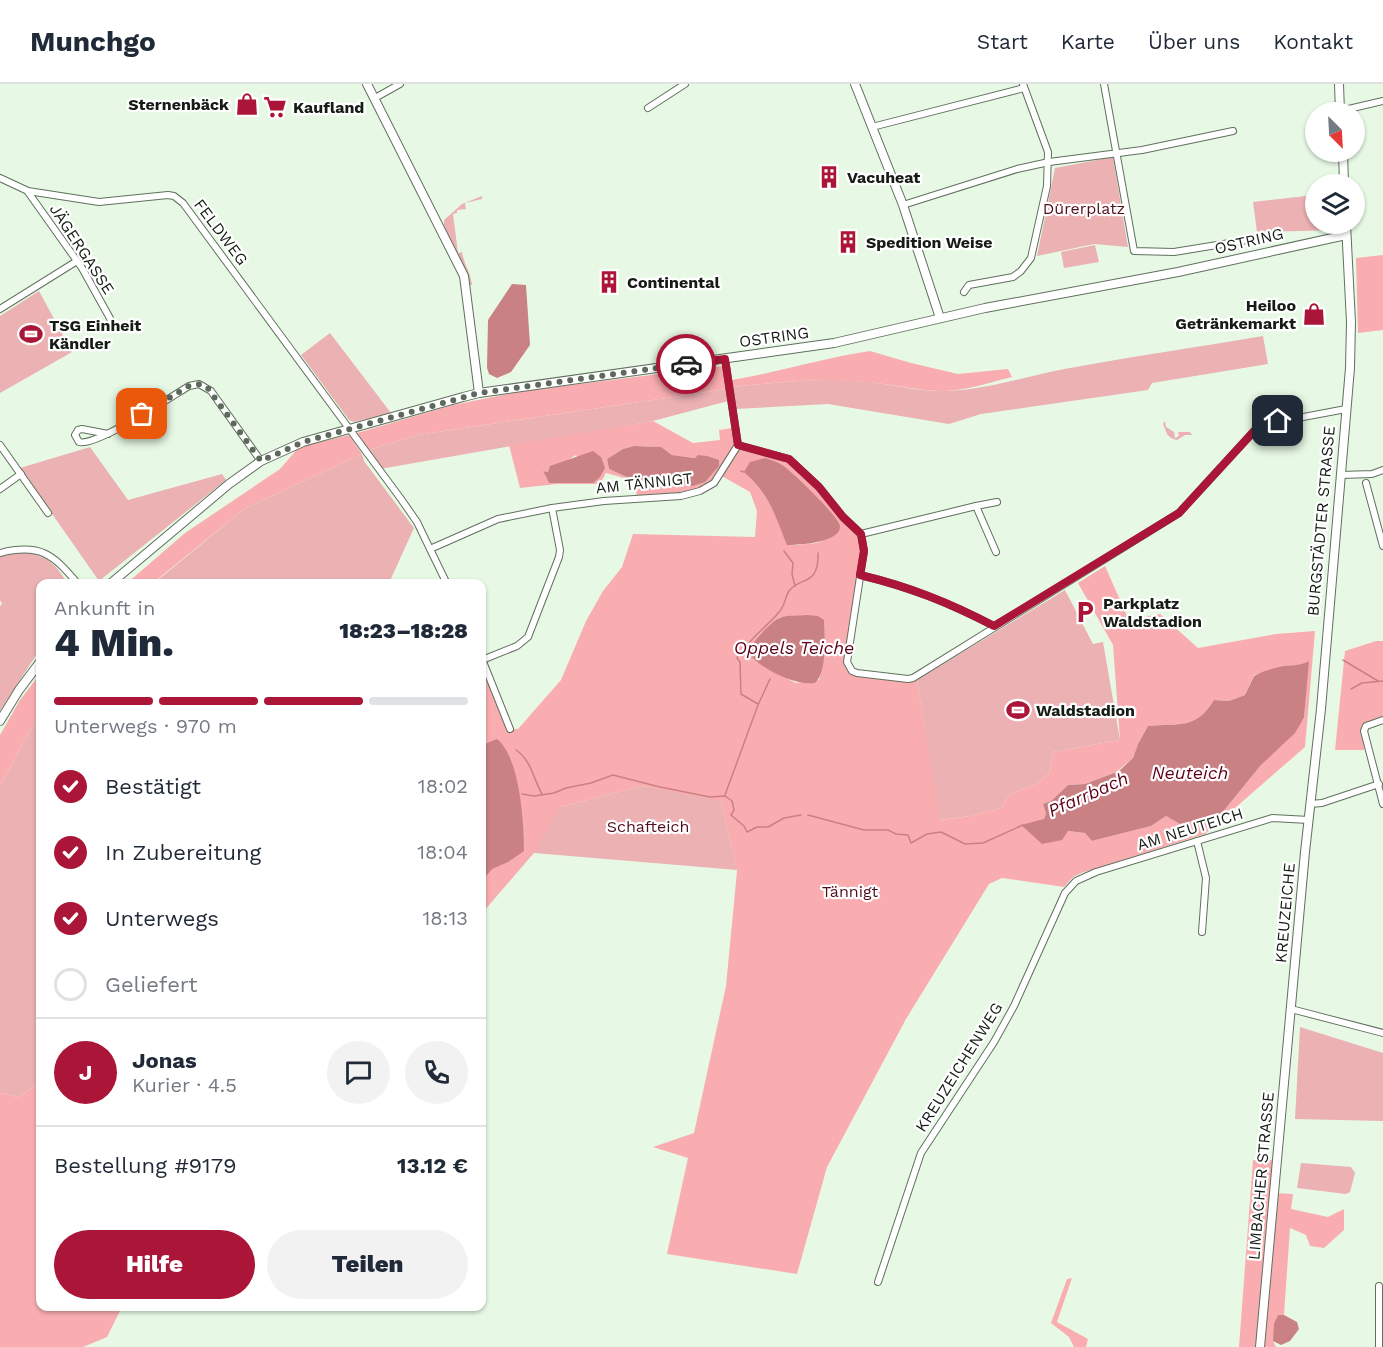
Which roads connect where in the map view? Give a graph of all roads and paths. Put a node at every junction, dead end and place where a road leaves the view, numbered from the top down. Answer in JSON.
{"nodes":[{"id":1,"x":367,"y":84,"type":"edge"},
{"id":2,"x":400,"y":84,"type":"edge"},
{"id":3,"x":685,"y":84,"type":"edge"},
{"id":4,"x":855,"y":84,"type":"edge"},
{"id":5,"x":1104,"y":84,"type":"edge"},
{"id":6,"x":1339,"y":84,"type":"edge"},
{"id":7,"x":1024,"y":86,"type":"edge"},
{"id":8,"x":375,"y":98,"type":"junction"},
{"id":9,"x":1383,"y":101,"type":"edge"},
{"id":10,"x":1340,"y":102,"type":"edge"},
{"id":11,"x":1365,"y":106,"type":"edge"},
{"id":12,"x":648,"y":108,"type":"dead end"},
{"id":13,"x":872,"y":127,"type":"junction"},
{"id":14,"x":1233,"y":131,"type":"dead end"},
{"id":15,"x":1116,"y":153,"type":"junction"},
{"id":16,"x":1049,"y":162,"type":"junction"},
{"id":17,"x":0,"y":178,"type":"edge"},
{"id":18,"x":28,"y":191,"type":"junction"},
{"id":19,"x":903,"y":205,"type":"junction"},
{"id":20,"x":1278,"y":235,"type":"dead end"},
{"id":21,"x":1346,"y":235,"type":"joint"},
{"id":22,"x":77,"y":261,"type":"junction"},
{"id":23,"x":964,"y":292,"type":"dead end"},
{"id":24,"x":0,"y":309,"type":"edge"},
{"id":25,"x":940,"y":318,"type":"junction"},
{"id":26,"x":112,"y":322,"type":"dead end"},
{"id":27,"x":725,"y":359,"type":"junction"},
{"id":28,"x":479,"y":393,"type":"junction"},
{"id":29,"x":1346,"y":409,"type":"junction"},
{"id":30,"x":350,"y":429,"type":"junction"},
{"id":31,"x":108,"y":434,"type":"junction"},
{"id":32,"x":0,"y":445,"type":"edge"},
{"id":33,"x":738,"y":445,"type":"junction"},
{"id":34,"x":261,"y":461,"type":"junction"},
{"id":35,"x":1383,"y":470,"type":"edge"},
{"id":36,"x":21,"y":474,"type":"junction"},
{"id":37,"x":1341,"y":475,"type":"junction"},
{"id":38,"x":1366,"y":483,"type":"dead end"},
{"id":39,"x":0,"y":489,"type":"edge"},
{"id":40,"x":996,"y":502,"type":"dead end"},
{"id":41,"x":976,"y":506,"type":"junction"},
{"id":42,"x":552,"y":507,"type":"junction"},
{"id":43,"x":48,"y":513,"type":"dead end"},
{"id":44,"x":861,"y":534,"type":"junction"},
{"id":45,"x":1383,"y":546,"type":"edge"},
{"id":46,"x":430,"y":549,"type":"junction"},
{"id":47,"x":996,"y":552,"type":"dead end"},
{"id":48,"x":0,"y":553,"type":"edge"},
{"id":49,"x":860,"y":575,"type":"junction"},
{"id":50,"x":74,"y":579,"type":"edge"},
{"id":51,"x":116,"y":579,"type":"edge"},
{"id":52,"x":445,"y":579,"type":"edge"},
{"id":53,"x":994,"y":626,"type":"junction"},
{"id":54,"x":486,"y":658,"type":"edge"},
{"id":55,"x":36,"y":667,"type":"edge"},
{"id":56,"x":486,"y":669,"type":"edge"},
{"id":57,"x":1383,"y":720,"type":"edge"},
{"id":58,"x":0,"y":722,"type":"edge"},
{"id":59,"x":510,"y":729,"type":"dead end"},
{"id":60,"x":1379,"y":784,"type":"junction"},
{"id":61,"x":1310,"y":804,"type":"junction"},
{"id":62,"x":1383,"y":804,"type":"edge"},
{"id":63,"x":1309,"y":820,"type":"junction"},
{"id":64,"x":1197,"y":841,"type":"junction"},
{"id":65,"x":1082,"y":878,"type":"joint"},
{"id":66,"x":1202,"y":932,"type":"dead end"},
{"id":67,"x":1291,"y":1009,"type":"junction"},
{"id":68,"x":1383,"y":1033,"type":"edge"},
{"id":69,"x":878,"y":1282,"type":"dead end"},
{"id":70,"x":1379,"y":1286,"type":"dead end"},
{"id":71,"x":1260,"y":1347,"type":"edge"},
{"id":72,"x":1379,"y":1347,"type":"edge"}],
"edges":[{"from":1,"to":8,"type":"main road"},
{"from":2,"to":8,"type":"street"},
{"from":3,"to":12,"type":"street"},
{"from":4,"to":13,"type":"main road"},
{"from":5,"to":15,"type":"street"},
{"from":6,"to":10,"type":"main road"},
{"from":7,"to":13,"type":"street"},
{"from":7,"to":16,"type":"street"},
{"from":8,"to":28,"type":"main road"},
{"from":9,"to":11,"type":"street"},
{"from":13,"to":19,"type":"main road"},
{"from":14,"to":15,"type":"street"},
{"from":15,"to":16,"type":"street"},
{"from":15,"to":20,"type":"street"},
{"from":16,"to":19,"type":"street"},
{"from":16,"to":23,"type":"street"},
{"from":17,"to":18,"type":"street","name":"FELDWEG"},
{"from":18,"to":22,"type":"street","name":"JÄGERGASSE"},
{"from":18,"to":30,"type":"street","name":"FELDWEG"},
{"from":19,"to":25,"type":"main road"},
{"from":21,"to":25,"type":"main road","name":"OSTRING"},
{"from":21,"to":29,"type":"main road","name":"BURGSTÄDTER STRASSE"},
{"from":22,"to":24,"type":"street"},
{"from":22,"to":26,"type":"street","name":"JÄGERGASSE"},
{"from":25,"to":27,"type":"main road","name":"OSTRING"},
{"from":27,"to":28,"type":"main road","name":"OSTRING"},
{"from":27,"to":33,"type":"street"},
{"from":28,"to":30,"type":"main road","name":"OSTRING"},
{"from":29,"to":37,"type":"main road","name":"BURGSTÄDTER STRASSE"},
{"from":29,"to":53,"type":"street"},
{"from":30,"to":34,"type":"main road","name":"OSTRING"},
{"from":30,"to":46,"type":"street"},
{"from":31,"to":31,"type":"street"},
{"from":31,"to":34,"type":"street"},
{"from":32,"to":36,"type":"street"},
{"from":33,"to":42,"type":"street","name":"AM TÄNNIGT"},
{"from":33,"to":44,"type":"street"},
{"from":34,"to":51,"type":"main road","name":"OSTRING"},
{"from":35,"to":37,"type":"street"},
{"from":36,"to":39,"type":"street"},
{"from":36,"to":43,"type":"street"},
{"from":37,"to":61,"type":"main road","name":"BURGSTÄDTER STRASSE"},
{"from":38,"to":45,"type":"street"},
{"from":40,"to":41,"type":"street"},
{"from":41,"to":44,"type":"street"},
{"from":41,"to":47,"type":"street"},
{"from":42,"to":46,"type":"street","name":"AM TÄNNIGT"},
{"from":42,"to":54,"type":"street"},
{"from":44,"to":49,"type":"street"},
{"from":46,"to":52,"type":"street"},
{"from":48,"to":50,"type":"street"},
{"from":49,"to":53,"type":"street"},
{"from":49,"to":53,"type":"street"},
{"from":55,"to":58,"type":"main road"},
{"from":56,"to":59,"type":"street"},
{"from":57,"to":60,"type":"street"},
{"from":60,"to":61,"type":"street"},
{"from":60,"to":62,"type":"street"},
{"from":61,"to":63,"type":"main road","name":"BURGSTÄDTER STRASSE"},
{"from":63,"to":64,"type":"street","name":"AM NEUTEICH"},
{"from":63,"to":67,"type":"main road","name":"KREUZEICHE"},
{"from":64,"to":65,"type":"street","name":"AM NEUTEICH"},
{"from":64,"to":66,"type":"street"},
{"from":65,"to":69,"type":"street","name":"KREUZEICHENWEG"},
{"from":67,"to":68,"type":"street"},
{"from":67,"to":71,"type":"main road","name":"LIMBACHER STRASSE"},
{"from":70,"to":72,"type":"street"}]}
